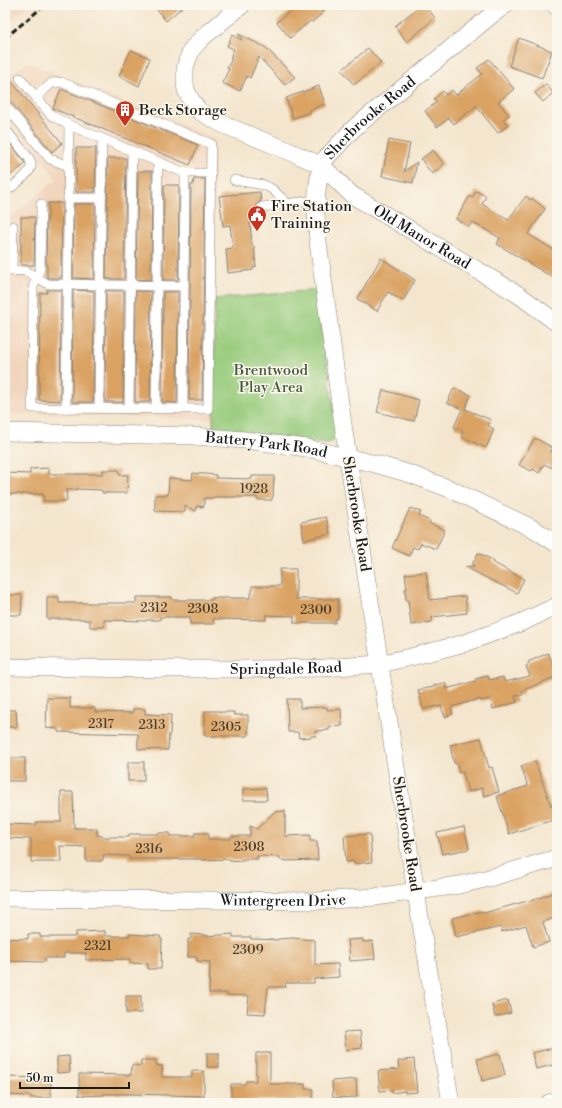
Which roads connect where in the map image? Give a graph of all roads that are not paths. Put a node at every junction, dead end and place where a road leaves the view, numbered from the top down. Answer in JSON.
{"nodes":[{"id":1,"x":242,"y":5,"type":"edge"},
{"id":2,"x":505,"y":5,"type":"edge"},
{"id":3,"x":20,"y":78,"type":"dead end"},
{"id":4,"x":36,"y":97,"type":"junction"},
{"id":5,"x":5,"y":105,"type":"edge"},
{"id":6,"x":69,"y":125,"type":"junction"},
{"id":7,"x":5,"y":129,"type":"edge"},
{"id":8,"x":102,"y":138,"type":"junction"},
{"id":9,"x":132,"y":151,"type":"junction"},
{"id":10,"x":158,"y":162,"type":"junction"},
{"id":11,"x":321,"y":165,"type":"junction"},
{"id":12,"x":68,"y":166,"type":"junction"},
{"id":13,"x":186,"y":173,"type":"junction"},
{"id":14,"x":211,"y":173,"type":"junction"},
{"id":15,"x":234,"y":180,"type":"dead end"},
{"id":16,"x":5,"y":192,"type":"edge"},
{"id":17,"x":68,"y":198,"type":"junction"},
{"id":18,"x":102,"y":198,"type":"junction"},
{"id":19,"x":316,"y":200,"type":"junction"},
{"id":20,"x":41,"y":204,"type":"dead end"},
{"id":21,"x":288,"y":204,"type":"junction"},
{"id":22,"x":262,"y":206,"type":"dead end"},
{"id":23,"x":13,"y":226,"type":"dead end"},
{"id":24,"x":9,"y":270,"type":"edge"},
{"id":25,"x":37,"y":278,"type":"junction"},
{"id":26,"x":67,"y":284,"type":"junction"},
{"id":27,"x":101,"y":285,"type":"junction"},
{"id":28,"x":130,"y":285,"type":"junction"},
{"id":29,"x":157,"y":285,"type":"junction"},
{"id":30,"x":184,"y":286,"type":"junction"},
{"id":31,"x":557,"y":323,"type":"edge"},
{"id":32,"x":66,"y":408,"type":"junction"},
{"id":33,"x":99,"y":408,"type":"junction"},
{"id":34,"x":129,"y":408,"type":"junction"},
{"id":35,"x":156,"y":408,"type":"junction"},
{"id":36,"x":183,"y":408,"type":"junction"},
{"id":37,"x":5,"y":432,"type":"edge"},
{"id":38,"x":348,"y":457,"type":"junction"},
{"id":39,"x":557,"y":544,"type":"edge"},
{"id":40,"x":557,"y":606,"type":"edge"},
{"id":41,"x":380,"y":664,"type":"junction"},
{"id":42,"x":5,"y":667,"type":"edge"},
{"id":43,"x":557,"y":858,"type":"edge"},
{"id":44,"x":416,"y":892,"type":"junction"},
{"id":45,"x":5,"y":898,"type":"edge"},
{"id":46,"x":557,"y":1101,"type":"edge"},
{"id":47,"x":452,"y":1103,"type":"edge"},
{"id":48,"x":549,"y":1103,"type":"edge"}],
"edges":[{"from":1,"to":11,"type":"street","name":"Old Manor Road"},
{"from":2,"to":11,"type":"street","name":"Sherbrooke Road"},
{"from":3,"to":4,"type":"lane"},
{"from":4,"to":6,"type":"lane"},
{"from":4,"to":14,"type":"lane"},
{"from":5,"to":12,"type":"lane"},
{"from":6,"to":8,"type":"lane"},
{"from":6,"to":12,"type":"lane"},
{"from":7,"to":16,"type":"lane"},
{"from":8,"to":9,"type":"lane"},
{"from":8,"to":18,"type":"lane"},
{"from":9,"to":10,"type":"lane"},
{"from":9,"to":28,"type":"lane"},
{"from":10,"to":13,"type":"lane"},
{"from":10,"to":29,"type":"lane"},
{"from":11,"to":19,"type":"street","name":"Sherbrooke Road"},
{"from":11,"to":31,"type":"street","name":"Old Manor Road"},
{"from":12,"to":17,"type":"lane"},
{"from":13,"to":14,"type":"lane"},
{"from":13,"to":30,"type":"lane"},
{"from":14,"to":36,"type":"lane"},
{"from":15,"to":21,"type":"lane"},
{"from":17,"to":18,"type":"lane"},
{"from":17,"to":26,"type":"lane"},
{"from":18,"to":27,"type":"lane"},
{"from":19,"to":21,"type":"lane"},
{"from":19,"to":38,"type":"street","name":"Sherbrooke Road"},
{"from":20,"to":25,"type":"lane"},
{"from":21,"to":22,"type":"lane"},
{"from":23,"to":24,"type":"lane"},
{"from":24,"to":25,"type":"lane"},
{"from":25,"to":26,"type":"lane"},
{"from":25,"to":32,"type":"lane"},
{"from":26,"to":27,"type":"lane"},
{"from":26,"to":32,"type":"lane"},
{"from":27,"to":28,"type":"lane"},
{"from":27,"to":33,"type":"lane"},
{"from":28,"to":29,"type":"lane"},
{"from":28,"to":34,"type":"lane"},
{"from":29,"to":30,"type":"lane"},
{"from":29,"to":35,"type":"lane"},
{"from":30,"to":36,"type":"lane"},
{"from":32,"to":33,"type":"lane"},
{"from":33,"to":34,"type":"lane"},
{"from":34,"to":35,"type":"lane"},
{"from":35,"to":36,"type":"lane"},
{"from":37,"to":38,"type":"street","name":"Battery Park Road"},
{"from":38,"to":39,"type":"street","name":"Battery Park Road"},
{"from":38,"to":41,"type":"street","name":"Sherbrooke Road"},
{"from":40,"to":41,"type":"street","name":"Springdale Road"},
{"from":41,"to":42,"type":"street","name":"Springdale Road"},
{"from":41,"to":44,"type":"street","name":"Sherbrooke Road"},
{"from":43,"to":44,"type":"street","name":"Wintergreen Drive"},
{"from":44,"to":45,"type":"street","name":"Wintergreen Drive"},
{"from":44,"to":47,"type":"street","name":"Sherbrooke Road"},
{"from":46,"to":48,"type":"street"}]}
